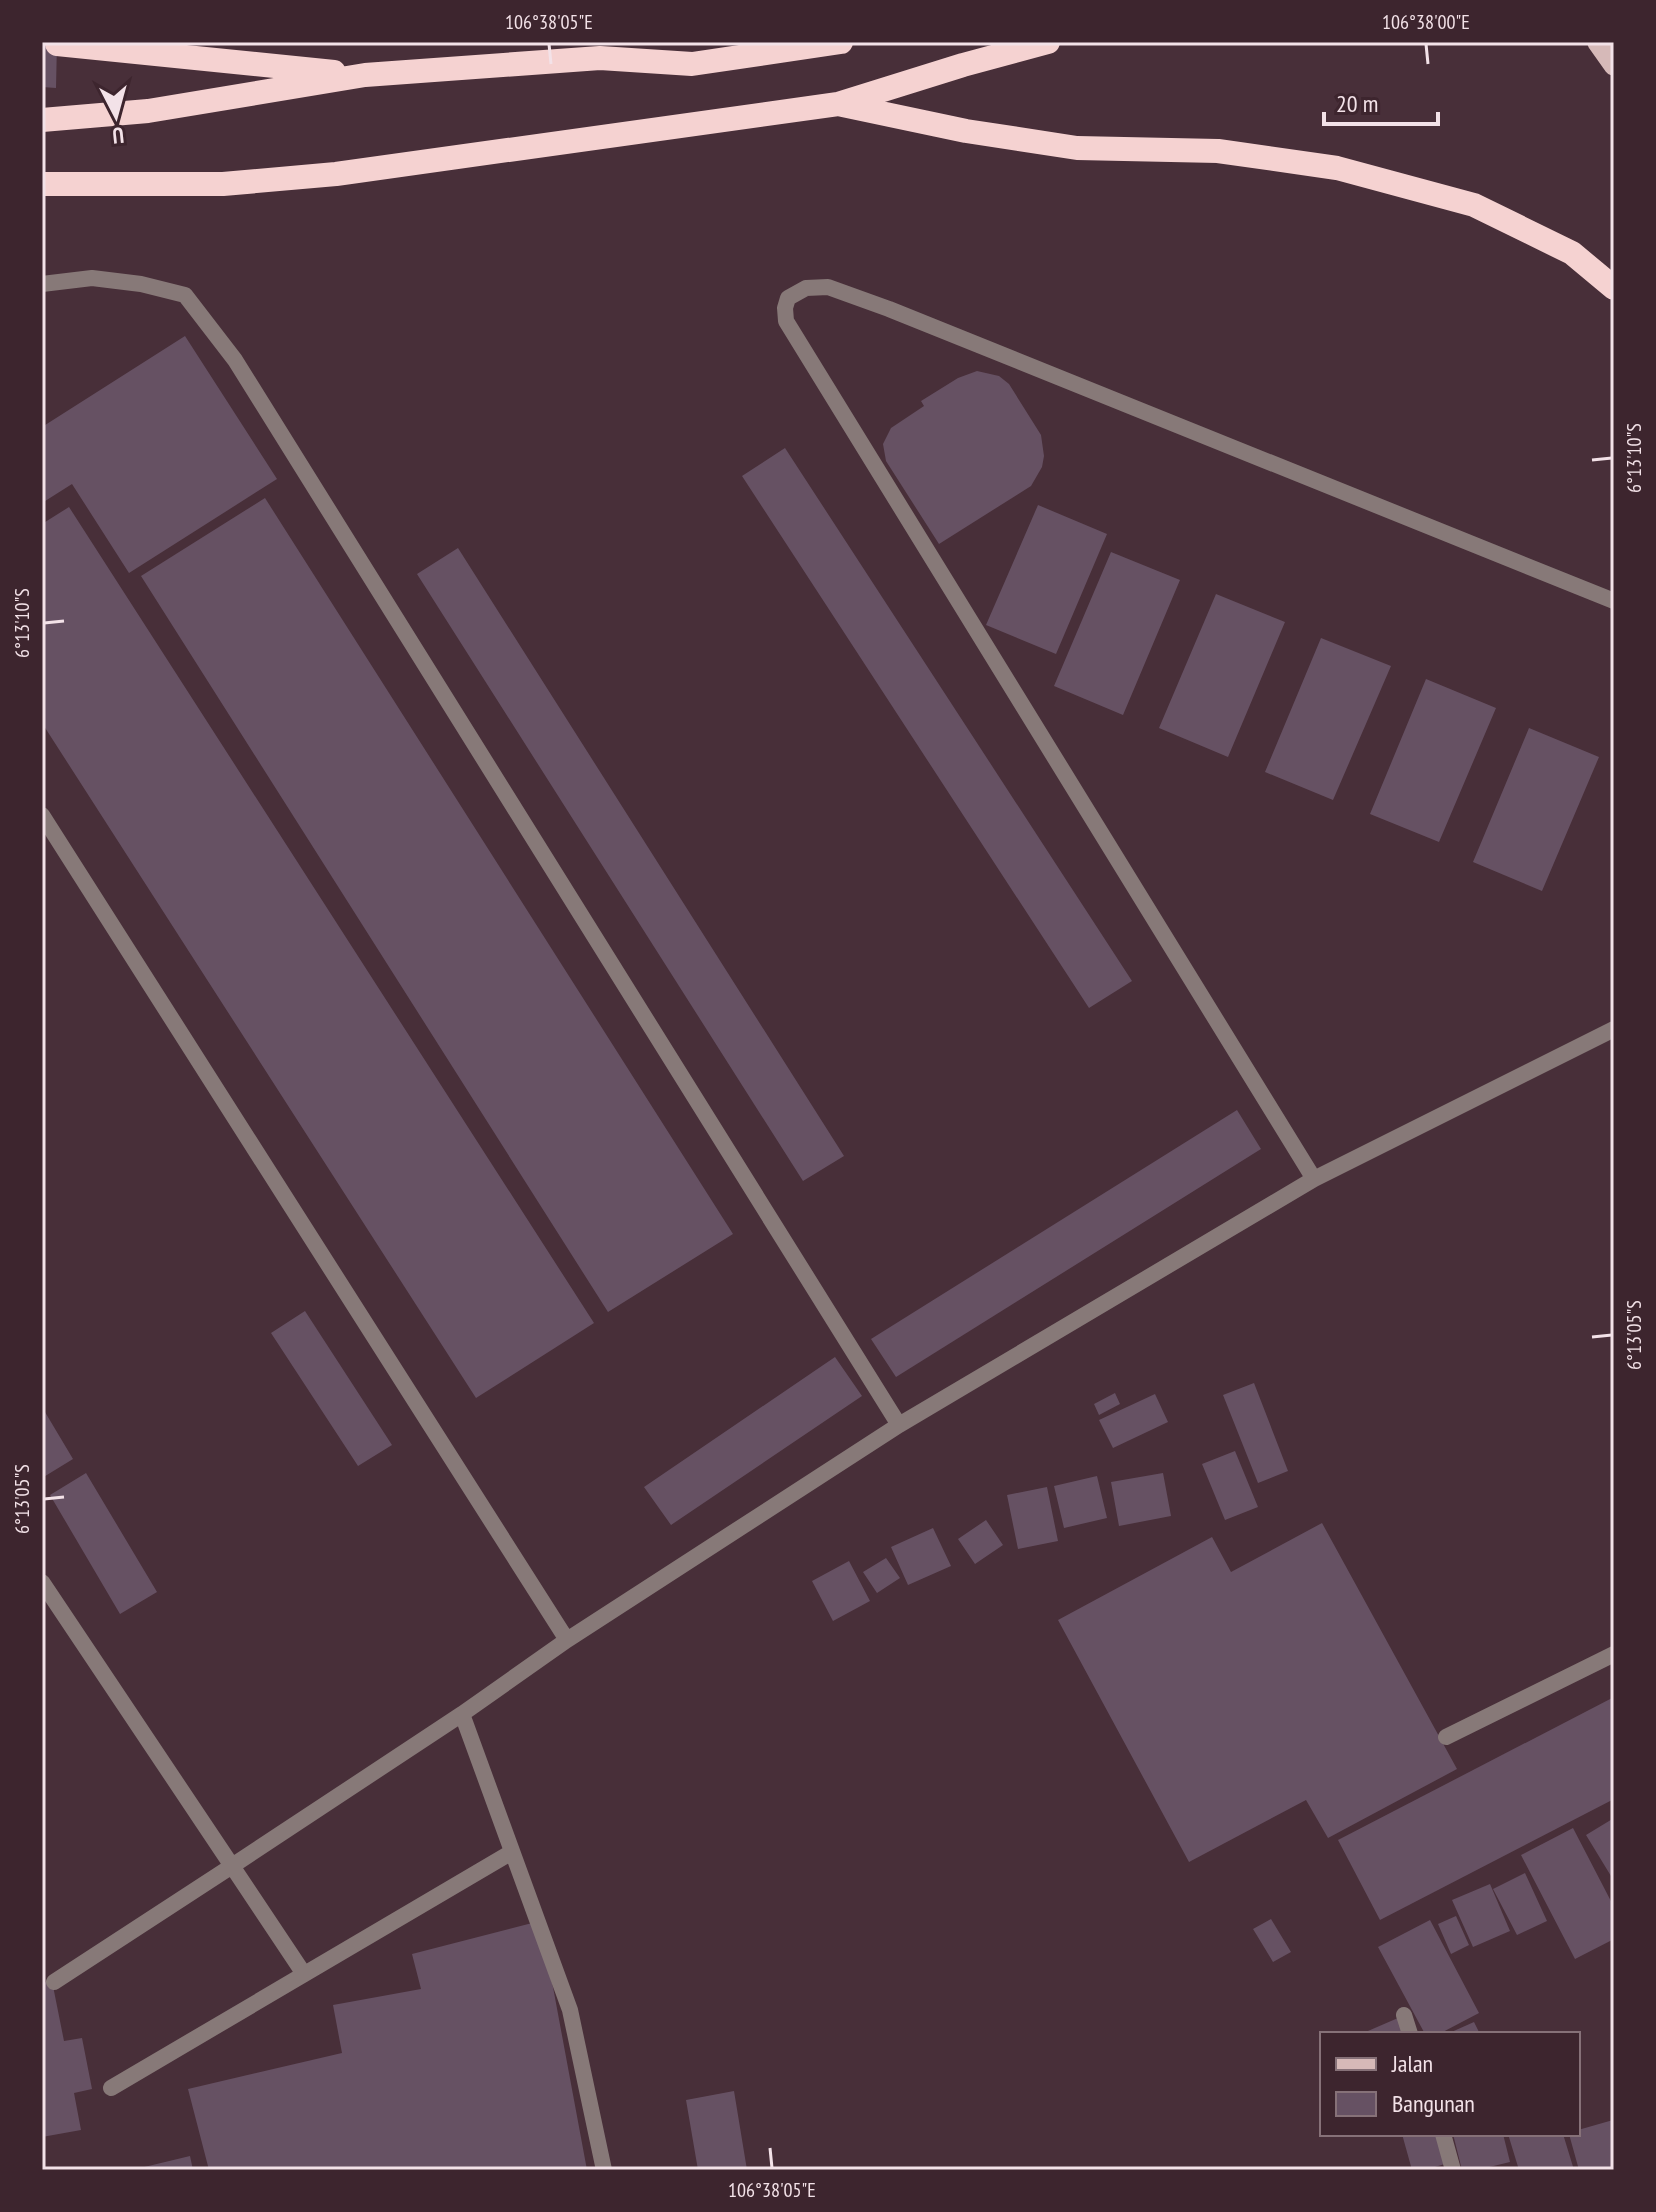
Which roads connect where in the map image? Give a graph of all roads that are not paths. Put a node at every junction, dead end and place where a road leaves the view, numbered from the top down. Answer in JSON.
{"nodes":[{"id":1,"x":624,"y":42,"type":"edge"},
{"id":2,"x":841,"y":42,"type":"edge"},
{"id":3,"x":1048,"y":42,"type":"edge"},
{"id":4,"x":1597,"y":42,"type":"edge"},
{"id":5,"x":57,"y":44,"type":"dead end"},
{"id":6,"x":600,"y":58,"type":"junction"},
{"id":7,"x":1614,"y":66,"type":"edge"},
{"id":8,"x":365,"y":75,"type":"junction"},
{"id":9,"x":838,"y":104,"type":"junction"},
{"id":10,"x":42,"y":120,"type":"edge"},
{"id":11,"x":42,"y":184,"type":"edge"},
{"id":12,"x":42,"y":284,"type":"edge"},
{"id":13,"x":1614,"y":288,"type":"edge"},
{"id":14,"x":1614,"y":601,"type":"edge"},
{"id":15,"x":42,"y":815,"type":"edge"},
{"id":16,"x":1614,"y":1029,"type":"edge"},
{"id":17,"x":1314,"y":1179,"type":"junction"},
{"id":18,"x":899,"y":1425,"type":"junction"},
{"id":19,"x":42,"y":1582,"type":"edge"},
{"id":20,"x":567,"y":1640,"type":"junction"},
{"id":21,"x":1614,"y":1654,"type":"edge"},
{"id":22,"x":462,"y":1714,"type":"junction"},
{"id":23,"x":1446,"y":1737,"type":"dead end"},
{"id":24,"x":512,"y":1852,"type":"junction"},
{"id":25,"x":232,"y":1866,"type":"junction"},
{"id":26,"x":304,"y":1974,"type":"junction"},
{"id":27,"x":54,"y":1982,"type":"dead end"},
{"id":28,"x":1404,"y":2015,"type":"dead end"},
{"id":29,"x":1409,"y":2032,"type":"edge"},
{"id":30,"x":111,"y":2088,"type":"dead end"},
{"id":31,"x":1444,"y":2136,"type":"edge"},
{"id":32,"x":604,"y":2170,"type":"edge"},
{"id":33,"x":1453,"y":2170,"type":"edge"}],
"edges":[{"from":1,"to":6,"type":"highway"},
{"from":2,"to":6,"type":"highway"},
{"from":3,"to":9,"type":"highway"},
{"from":4,"to":7,"type":"main road"},
{"from":5,"to":8,"type":"highway"},
{"from":6,"to":8,"type":"highway"},
{"from":8,"to":10,"type":"highway"},
{"from":9,"to":11,"type":"highway"},
{"from":9,"to":13,"type":"highway"},
{"from":12,"to":18,"type":"street"},
{"from":14,"to":17,"type":"street"},
{"from":15,"to":20,"type":"street"},
{"from":16,"to":17,"type":"street"},
{"from":17,"to":18,"type":"street"},
{"from":18,"to":20,"type":"street"},
{"from":19,"to":25,"type":"street"},
{"from":20,"to":22,"type":"street"},
{"from":21,"to":23,"type":"street"},
{"from":22,"to":24,"type":"street"},
{"from":22,"to":25,"type":"street"},
{"from":24,"to":26,"type":"street"},
{"from":24,"to":32,"type":"street"},
{"from":25,"to":26,"type":"street"},
{"from":25,"to":27,"type":"street"},
{"from":26,"to":30,"type":"street"},
{"from":28,"to":29,"type":"street"},
{"from":31,"to":33,"type":"street"}]}
